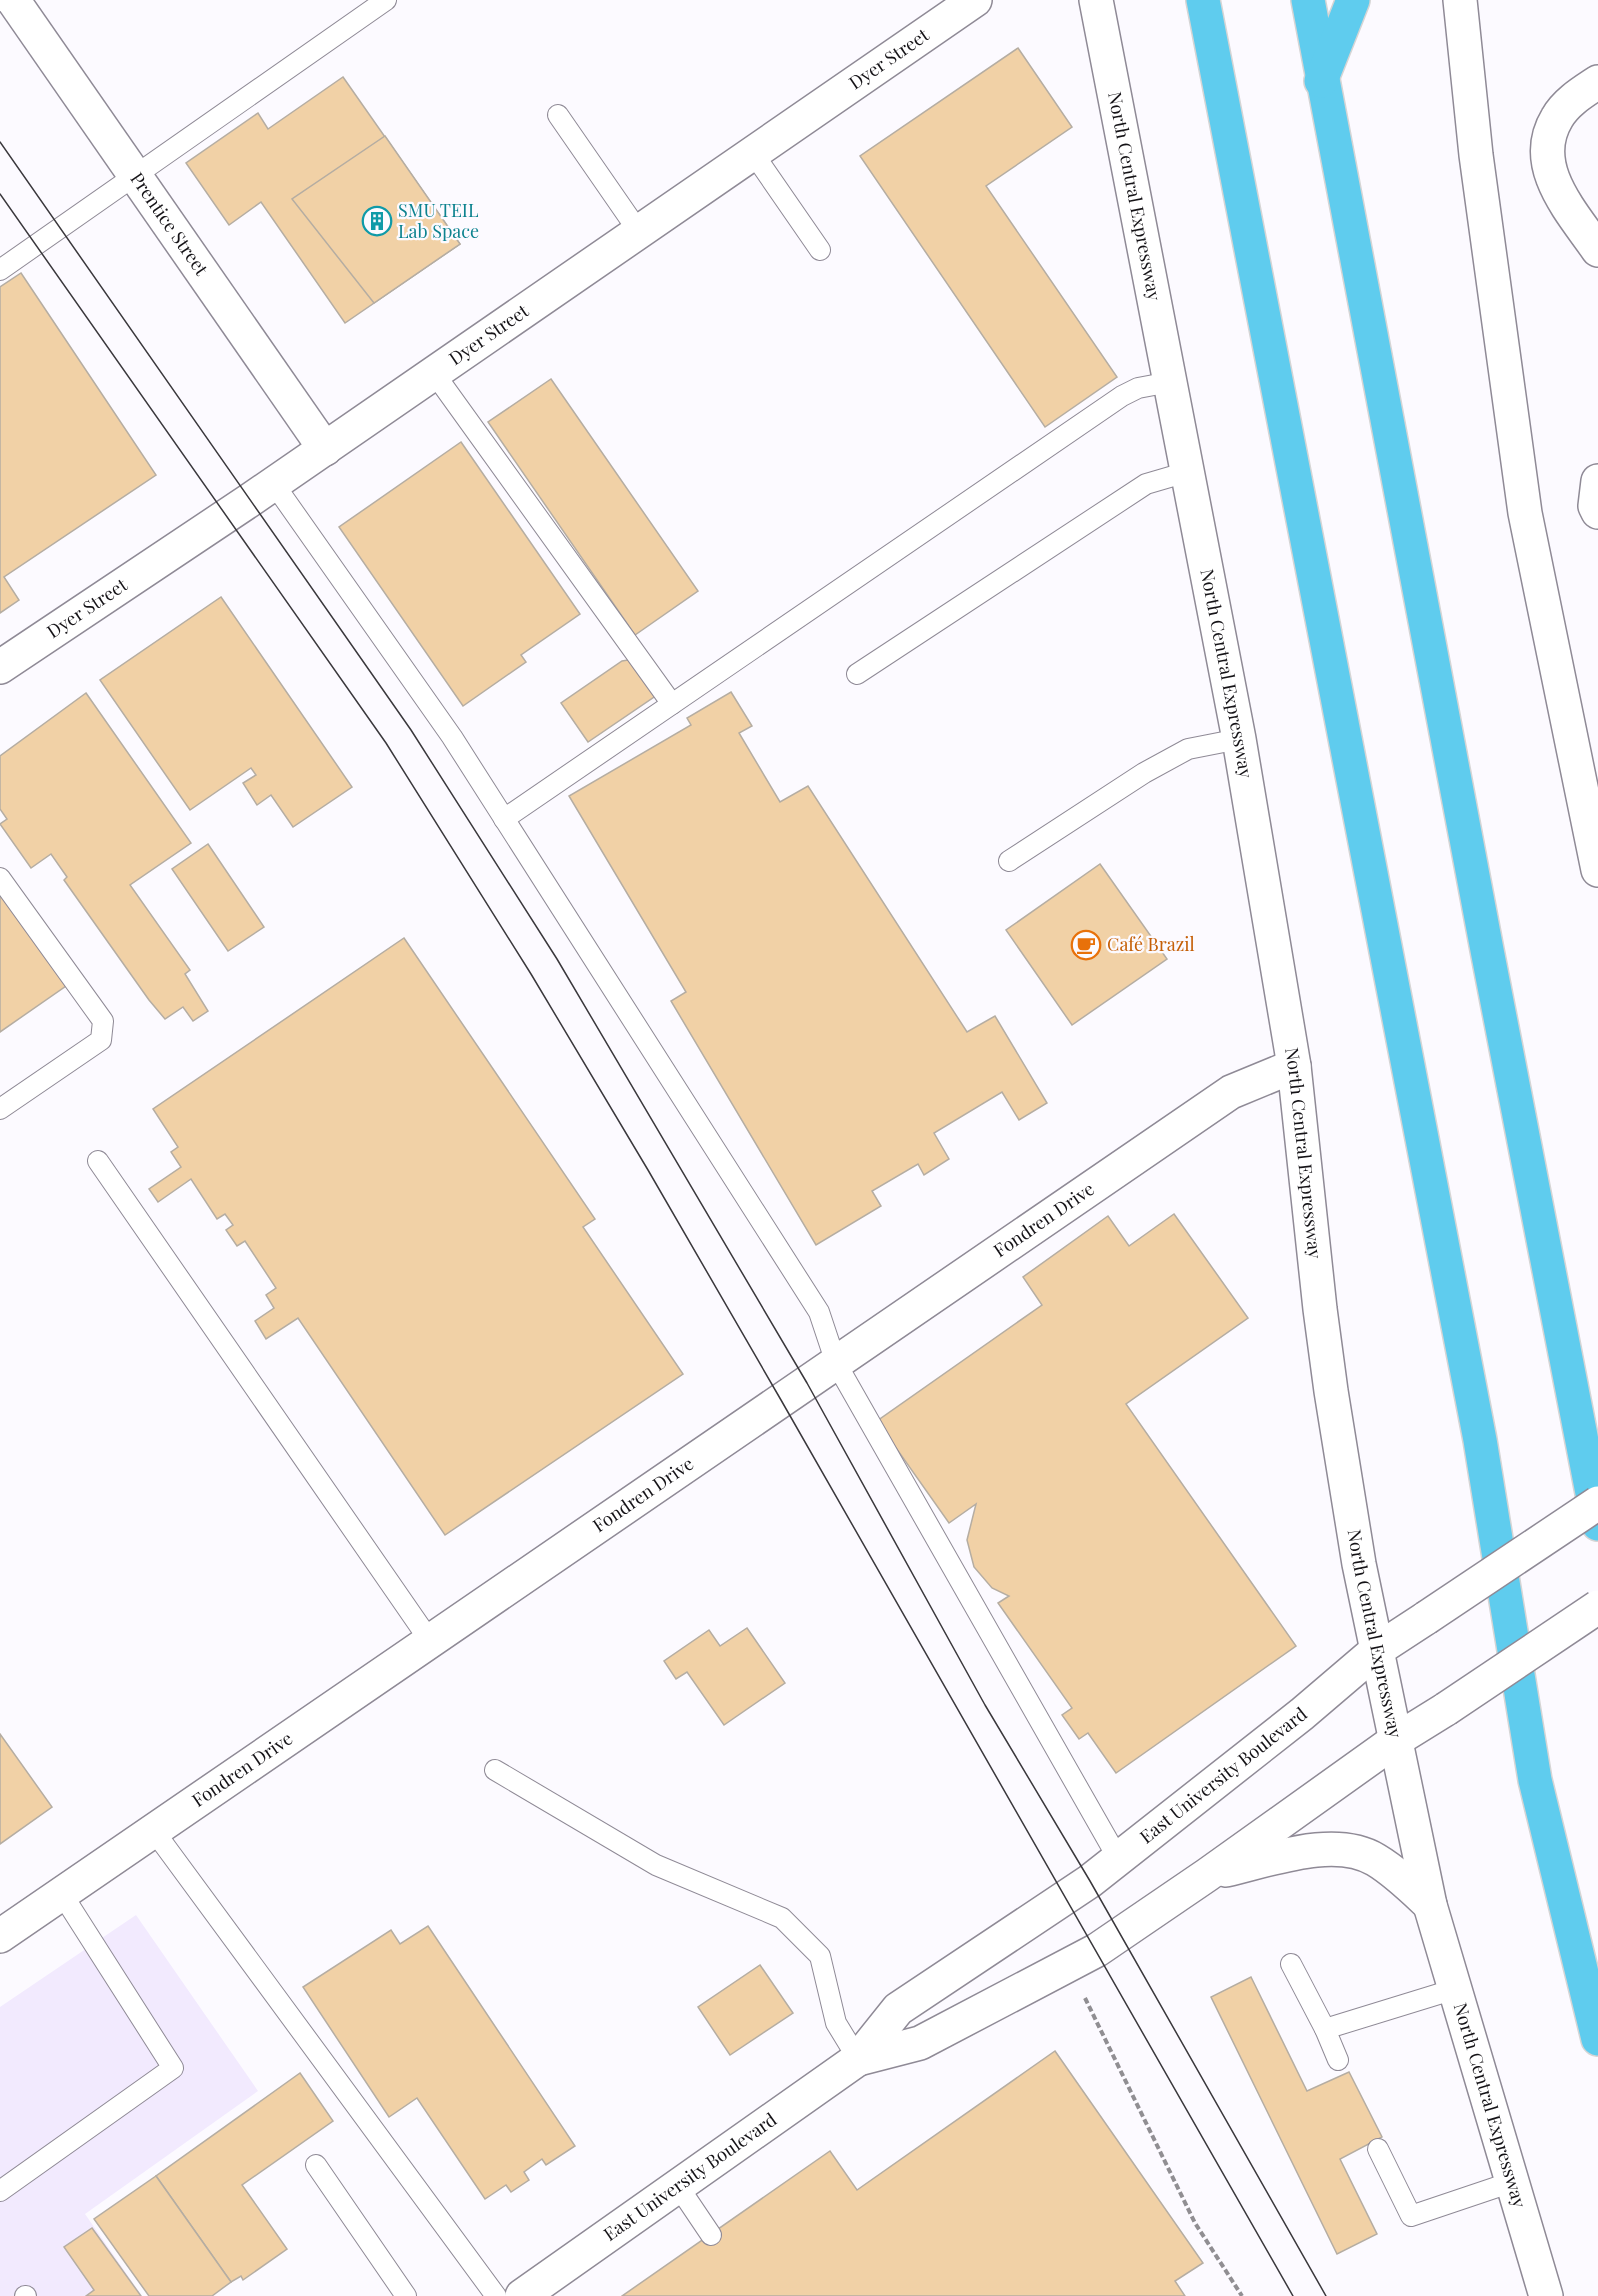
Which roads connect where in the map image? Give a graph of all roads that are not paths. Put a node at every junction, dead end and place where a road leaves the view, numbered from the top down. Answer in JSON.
{"nodes":[{"id":1,"x":13,"y":0,"type":"edge"},
{"id":2,"x":386,"y":0,"type":"edge"},
{"id":3,"x":975,"y":0,"type":"edge"},
{"id":4,"x":1096,"y":0,"type":"edge"},
{"id":5,"x":1203,"y":0,"type":"edge"},
{"id":6,"x":1308,"y":0,"type":"edge"},
{"id":7,"x":1353,"y":0,"type":"edge"},
{"id":8,"x":1460,"y":0,"type":"edge"},
{"id":9,"x":1321,"y":81,"type":"junction"},
{"id":10,"x":1598,"y":82,"type":"edge"},
{"id":11,"x":558,"y":114,"type":"dead end"},
{"id":12,"x":753,"y":153,"type":"junction"},
{"id":13,"x":135,"y":174,"type":"junction"},
{"id":14,"x":639,"y":232,"type":"junction"},
{"id":15,"x":1598,"y":249,"type":"edge"},
{"id":16,"x":820,"y":250,"type":"dead end"},
{"id":17,"x":0,"y":270,"type":"edge"},
{"id":18,"x":434,"y":373,"type":"junction"},
{"id":19,"x":1170,"y":382,"type":"junction"},
{"id":20,"x":325,"y":449,"type":"junction"},
{"id":21,"x":1187,"y":472,"type":"junction"},
{"id":22,"x":1598,"y":481,"type":"edge"},
{"id":23,"x":274,"y":484,"type":"junction"},
{"id":24,"x":1598,"y":512,"type":"edge"},
{"id":25,"x":0,"y":667,"type":"edge"},
{"id":26,"x":857,"y":674,"type":"dead end"},
{"id":27,"x":672,"y":704,"type":"junction"},
{"id":28,"x":1239,"y":739,"type":"junction"},
{"id":29,"x":504,"y":819,"type":"junction"},
{"id":30,"x":1009,"y":861,"type":"dead end"},
{"id":31,"x":1598,"y":870,"type":"edge"},
{"id":32,"x":0,"y":878,"type":"edge"},
{"id":33,"x":1294,"y":1066,"type":"junction"},
{"id":34,"x":0,"y":1109,"type":"edge"},
{"id":35,"x":98,"y":1161,"type":"dead end"},
{"id":36,"x":836,"y":1363,"type":"junction"},
{"id":37,"x":1598,"y":1503,"type":"edge"},
{"id":38,"x":1598,"y":1524,"type":"edge"},
{"id":39,"x":1598,"y":1607,"type":"edge"},
{"id":40,"x":430,"y":1641,"type":"junction"},
{"id":41,"x":1377,"y":1650,"type":"junction"},
{"id":42,"x":1396,"y":1740,"type":"junction"},
{"id":43,"x":495,"y":1770,"type":"dead end"},
{"id":44,"x":154,"y":1831,"type":"junction"},
{"id":45,"x":1119,"y":1860,"type":"junction"},
{"id":46,"x":1207,"y":1875,"type":"junction"},
{"id":47,"x":62,"y":1894,"type":"junction"},
{"id":48,"x":1430,"y":1905,"type":"junction"},
{"id":49,"x":0,"y":1936,"type":"edge"},
{"id":50,"x":1291,"y":1964,"type":"dead end"},
{"id":51,"x":1455,"y":1989,"type":"junction"},
{"id":52,"x":1325,"y":2029,"type":"junction"},
{"id":53,"x":1598,"y":2039,"type":"edge"},
{"id":54,"x":858,"y":2059,"type":"junction"},
{"id":55,"x":1338,"y":2060,"type":"dead end"},
{"id":56,"x":1378,"y":2149,"type":"dead end"},
{"id":57,"x":316,"y":2165,"type":"dead end"},
{"id":58,"x":1512,"y":2182,"type":"junction"},
{"id":59,"x":678,"y":2186,"type":"junction"},
{"id":60,"x":0,"y":2191,"type":"edge"},
{"id":61,"x":711,"y":2235,"type":"dead end"},
{"id":62,"x":406,"y":2296,"type":"edge"},
{"id":63,"x":496,"y":2296,"type":"edge"},
{"id":64,"x":522,"y":2296,"type":"edge"},
{"id":65,"x":1546,"y":2296,"type":"edge"}],
"edges":[{"from":1,"to":13,"type":"street","name":"Prentice Street"},
{"from":2,"to":13,"type":"lane"},
{"from":3,"to":12,"type":"street","name":"Dyer Street"},
{"from":4,"to":19,"type":"street","name":"North Central Expressway"},
{"from":5,"to":53,"type":"highway"},
{"from":6,"to":9,"type":"highway"},
{"from":7,"to":9,"type":"highway"},
{"from":8,"to":31,"type":"street"},
{"from":9,"to":38,"type":"highway"},
{"from":10,"to":15,"type":"street"},
{"from":11,"to":14,"type":"lane"},
{"from":12,"to":14,"type":"street","name":"Dyer Street"},
{"from":12,"to":16,"type":"lane"},
{"from":13,"to":17,"type":"lane"},
{"from":13,"to":20,"type":"street","name":"Prentice Street"},
{"from":14,"to":18,"type":"street","name":"Dyer Street"},
{"from":18,"to":20,"type":"street","name":"Dyer Street"},
{"from":18,"to":27,"type":"lane"},
{"from":19,"to":21,"type":"street","name":"North Central Expressway"},
{"from":19,"to":27,"type":"lane"},
{"from":20,"to":23,"type":"street","name":"Dyer Street"},
{"from":21,"to":26,"type":"lane"},
{"from":21,"to":28,"type":"street","name":"North Central Expressway"},
{"from":22,"to":24,"type":"street"},
{"from":23,"to":25,"type":"street","name":"Dyer Street"},
{"from":23,"to":29,"type":"lane"},
{"from":27,"to":29,"type":"lane"},
{"from":28,"to":30,"type":"lane"},
{"from":28,"to":33,"type":"street","name":"North Central Expressway"},
{"from":29,"to":36,"type":"lane"},
{"from":32,"to":34,"type":"lane"},
{"from":33,"to":36,"type":"street","name":"Fondren Drive"},
{"from":33,"to":41,"type":"street","name":"North Central Expressway"},
{"from":35,"to":40,"type":"lane"},
{"from":36,"to":40,"type":"street","name":"Fondren Drive"},
{"from":36,"to":45,"type":"lane"},
{"from":37,"to":41,"type":"street","name":"East University Boulevard","bridge":true},
{"from":39,"to":42,"type":"street","name":"East University Boulevard","bridge":true},
{"from":40,"to":44,"type":"street","name":"Fondren Drive"},
{"from":41,"to":42,"type":"street","name":"North Central Expressway"},
{"from":41,"to":45,"type":"street","name":"East University Boulevard"},
{"from":42,"to":46,"type":"street","name":"East University Boulevard"},
{"from":42,"to":48,"type":"street","name":"North Central Expressway"},
{"from":43,"to":54,"type":"lane"},
{"from":44,"to":47,"type":"street","name":"Fondren Drive"},
{"from":44,"to":63,"type":"lane"},
{"from":45,"to":54,"type":"street","name":"East University Boulevard"},
{"from":46,"to":48,"type":"street"},
{"from":46,"to":54,"type":"street","name":"East University Boulevard"},
{"from":47,"to":49,"type":"street","name":"Fondren Drive"},
{"from":47,"to":60,"type":"lane"},
{"from":48,"to":51,"type":"street","name":"North Central Expressway"},
{"from":50,"to":52,"type":"lane"},
{"from":51,"to":52,"type":"lane"},
{"from":51,"to":58,"type":"street","name":"North Central Expressway"},
{"from":52,"to":55,"type":"lane"},
{"from":54,"to":59,"type":"street","name":"East University Boulevard"},
{"from":56,"to":58,"type":"lane"},
{"from":57,"to":62,"type":"lane"},
{"from":58,"to":65,"type":"street","name":"North Central Expressway"},
{"from":59,"to":61,"type":"lane"},
{"from":59,"to":64,"type":"street","name":"East University Boulevard"}]}
